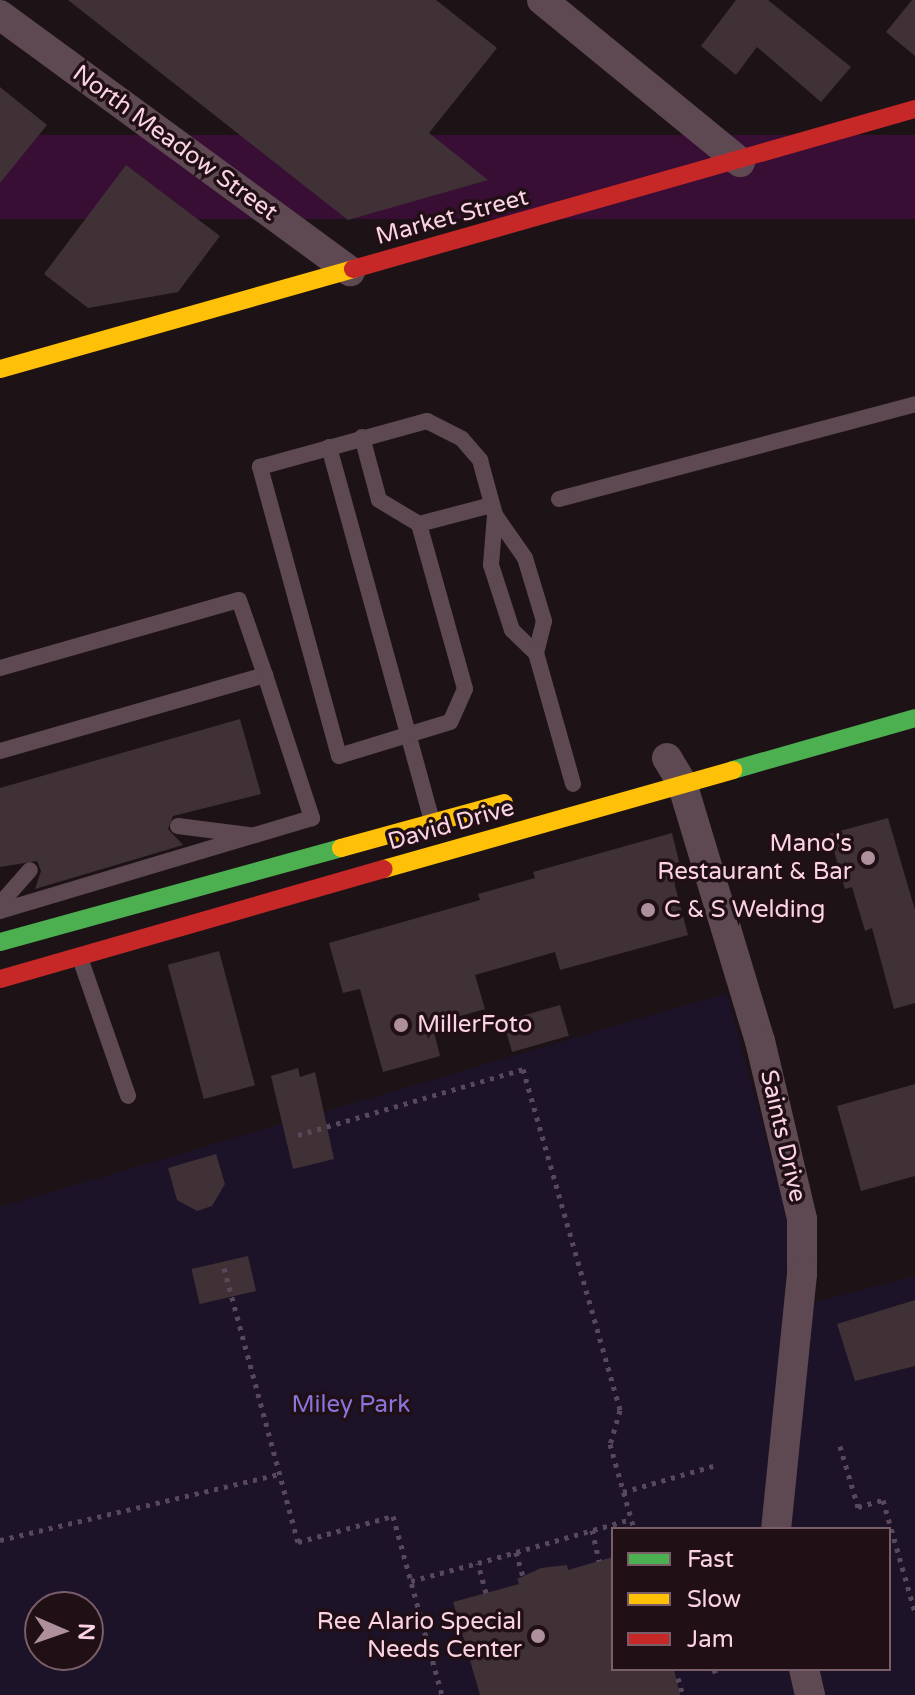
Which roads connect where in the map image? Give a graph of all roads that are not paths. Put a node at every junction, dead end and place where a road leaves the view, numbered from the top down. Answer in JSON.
{"nodes":[{"id":1,"x":542,"y":0,"type":"edge"},
{"id":2,"x":0,"y":15,"type":"edge"},
{"id":3,"x":915,"y":109,"type":"edge"},
{"id":4,"x":740,"y":162,"type":"junction"},
{"id":5,"x":350,"y":271,"type":"junction"},
{"id":6,"x":0,"y":369,"type":"edge"},
{"id":7,"x":915,"y":404,"type":"edge"},
{"id":8,"x":362,"y":437,"type":"junction"},
{"id":9,"x":329,"y":447,"type":"junction"},
{"id":10,"x":559,"y":499,"type":"dead end"},
{"id":11,"x":493,"y":510,"type":"junction"},
{"id":12,"x":419,"y":524,"type":"junction"},
{"id":13,"x":536,"y":653,"type":"junction"},
{"id":14,"x":0,"y":668,"type":"edge"},
{"id":15,"x":265,"y":675,"type":"junction"},
{"id":16,"x":915,"y":718,"type":"edge"},
{"id":17,"x":408,"y":735,"type":"junction"},
{"id":18,"x":0,"y":751,"type":"edge"},
{"id":19,"x":671,"y":764,"type":"junction"},
{"id":20,"x":573,"y":784,"type":"dead end"},
{"id":21,"x":517,"y":800,"type":"dead end"},
{"id":22,"x":312,"y":818,"type":"junction"},
{"id":23,"x":433,"y":823,"type":"junction"},
{"id":24,"x":178,"y":826,"type":"dead end"},
{"id":25,"x":253,"y":836,"type":"junction"},
{"id":26,"x":325,"y":852,"type":"junction"},
{"id":27,"x":30,"y":870,"type":"dead end"},
{"id":28,"x":0,"y":904,"type":"edge"},
{"id":29,"x":0,"y":911,"type":"edge"},
{"id":30,"x":0,"y":942,"type":"edge"},
{"id":31,"x":79,"y":957,"type":"junction"},
{"id":32,"x":0,"y":979,"type":"edge"},
{"id":33,"x":128,"y":1096,"type":"dead end"},
{"id":34,"x":776,"y":1527,"type":"edge"},
{"id":35,"x":804,"y":1671,"type":"edge"},
{"id":36,"x":810,"y":1695,"type":"edge"}],
"edges":[{"from":1,"to":4,"type":"street"},
{"from":2,"to":5,"type":"street","name":"North Meadow Street"},
{"from":3,"to":4,"type":"main road","name":"Market Street"},
{"from":4,"to":5,"type":"main road","name":"Market Street"},
{"from":5,"to":6,"type":"main road","name":"Market Street"},
{"from":7,"to":10,"type":"lane"},
{"from":8,"to":9,"type":"lane"},
{"from":8,"to":11,"type":"lane"},
{"from":8,"to":12,"type":"lane"},
{"from":9,"to":17,"type":"lane"},
{"from":9,"to":17,"type":"lane"},
{"from":11,"to":12,"type":"lane"},
{"from":11,"to":13,"type":"lane"},
{"from":11,"to":13,"type":"lane"},
{"from":12,"to":17,"type":"lane"},
{"from":13,"to":20,"type":"lane"},
{"from":14,"to":15,"type":"lane"},
{"from":15,"to":18,"type":"lane"},
{"from":15,"to":22,"type":"lane"},
{"from":16,"to":19,"type":"main road","name":"David Drive"},
{"from":17,"to":23,"type":"lane"},
{"from":19,"to":31,"type":"main road","name":"David Drive"},
{"from":19,"to":34,"type":"street","name":"Saints Drive"},
{"from":21,"to":23,"type":"main road","name":"David Drive"},
{"from":22,"to":25,"type":"lane"},
{"from":22,"to":26,"type":"lane"},
{"from":23,"to":26,"type":"main road","name":"David Drive"},
{"from":24,"to":25,"type":"lane"},
{"from":25,"to":29,"type":"lane"},
{"from":26,"to":30,"type":"main road","name":"David Drive"},
{"from":27,"to":28,"type":"lane"},
{"from":31,"to":32,"type":"main road","name":"David Drive"},
{"from":31,"to":33,"type":"lane"},
{"from":35,"to":36,"type":"street"}]}
